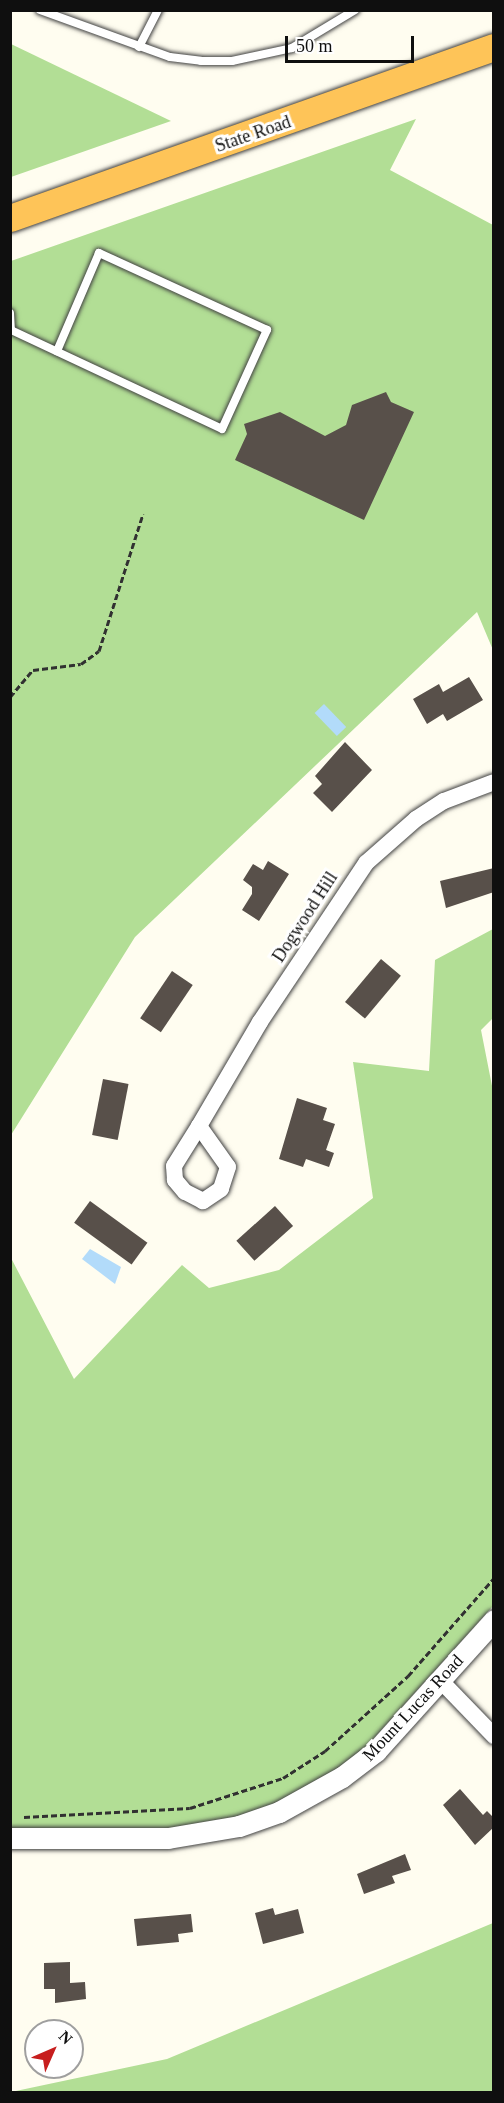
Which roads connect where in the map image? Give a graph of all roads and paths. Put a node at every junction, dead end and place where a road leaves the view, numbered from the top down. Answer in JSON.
{"nodes":[{"id":1,"x":40,"y":10,"type":"edge"},
{"id":2,"x":158,"y":10,"type":"edge"},
{"id":3,"x":355,"y":10,"type":"edge"},
{"id":4,"x":140,"y":47,"type":"junction"},
{"id":5,"x":494,"y":47,"type":"edge"},
{"id":6,"x":10,"y":218,"type":"edge"},
{"id":7,"x":10,"y":313,"type":"edge"},
{"id":8,"x":57,"y":351,"type":"junction"},
{"id":9,"x":143,"y":514,"type":"dead end"},
{"id":10,"x":10,"y":697,"type":"edge"},
{"id":11,"x":494,"y":782,"type":"edge"},
{"id":12,"x":200,"y":1126,"type":"dead end"},
{"id":13,"x":494,"y":1578,"type":"edge"},
{"id":14,"x":494,"y":1620,"type":"edge"},
{"id":15,"x":440,"y":1680,"type":"junction"},
{"id":16,"x":494,"y":1736,"type":"edge"},
{"id":17,"x":11,"y":1828,"type":"edge"}],
"edges":[{"from":1,"to":4,"type":"lane"},
{"from":2,"to":4,"type":"lane"},
{"from":3,"to":4,"type":"lane"},
{"from":5,"to":6,"type":"highway","name":"State Road"},
{"from":7,"to":8,"type":"lane"},
{"from":8,"to":8,"type":"lane"},
{"from":9,"to":10,"type":"path"},
{"from":11,"to":12,"type":"street","name":"Dogwood Hill"},
{"from":13,"to":17,"type":"path"},
{"from":14,"to":15,"type":"street","name":"Mount Lucas Road"},
{"from":15,"to":16,"type":"street"},
{"from":15,"to":17,"type":"street","name":"Mount Lucas Road"}]}
